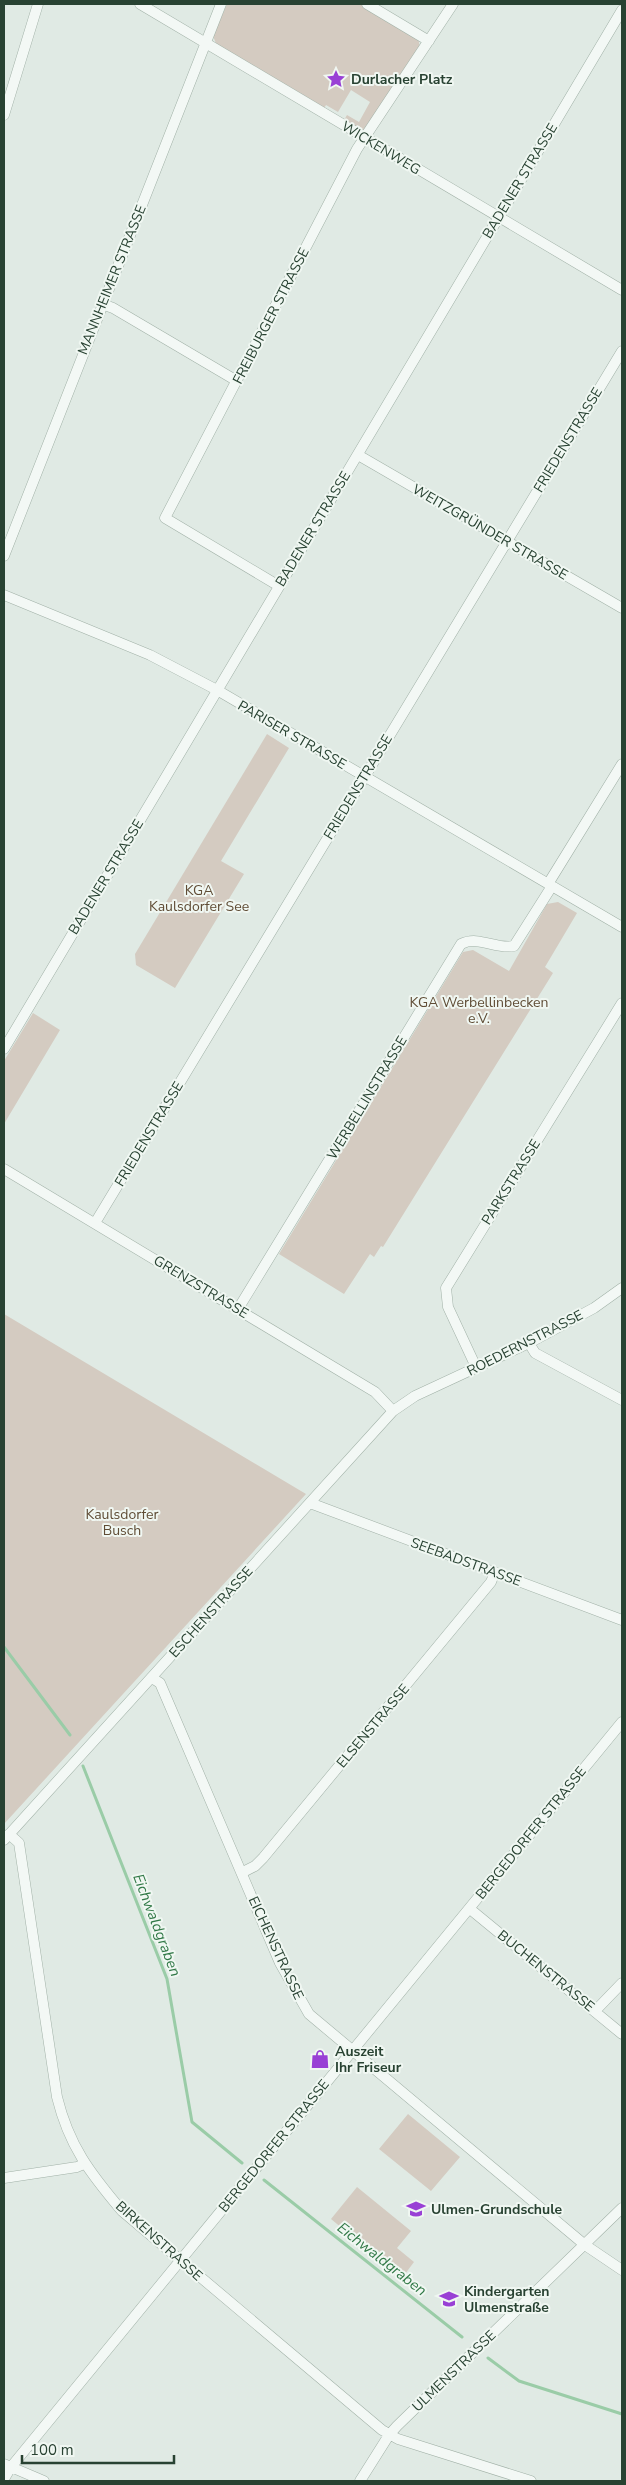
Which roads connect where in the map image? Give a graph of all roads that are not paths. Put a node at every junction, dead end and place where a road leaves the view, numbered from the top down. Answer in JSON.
{"nodes":[{"id":1,"x":38,"y":4,"type":"edge"},
{"id":2,"x":140,"y":4,"type":"edge"},
{"id":3,"x":221,"y":4,"type":"edge"},
{"id":4,"x":367,"y":4,"type":"edge"},
{"id":5,"x":453,"y":4,"type":"edge"},
{"id":6,"x":622,"y":10,"type":"edge"},
{"id":7,"x":429,"y":41,"type":"junction"},
{"id":8,"x":205,"y":43,"type":"junction"},
{"id":9,"x":4,"y":114,"type":"edge"},
{"id":10,"x":365,"y":139,"type":"junction"},
{"id":11,"x":499,"y":218,"type":"junction"},
{"id":12,"x":622,"y":290,"type":"edge"},
{"id":13,"x":102,"y":304,"type":"junction"},
{"id":14,"x":622,"y":351,"type":"edge"},
{"id":15,"x":237,"y":381,"type":"junction"},
{"id":16,"x":358,"y":455,"type":"junction"},
{"id":17,"x":506,"y":542,"type":"junction"},
{"id":18,"x":4,"y":556,"type":"edge"},
{"id":19,"x":279,"y":586,"type":"junction"},
{"id":20,"x":4,"y":594,"type":"edge"},
{"id":21,"x":622,"y":608,"type":"edge"},
{"id":22,"x":217,"y":690,"type":"junction"},
{"id":23,"x":622,"y":764,"type":"edge"},
{"id":24,"x":364,"y":777,"type":"junction"},
{"id":25,"x":550,"y":885,"type":"junction"},
{"id":26,"x":622,"y":926,"type":"edge"},
{"id":27,"x":622,"y":1002,"type":"edge"},
{"id":28,"x":4,"y":1049,"type":"edge"},
{"id":29,"x":4,"y":1169,"type":"edge"},
{"id":30,"x":95,"y":1223,"type":"junction"},
{"id":31,"x":622,"y":1288,"type":"edge"},
{"id":32,"x":238,"y":1309,"type":"junction"},
{"id":33,"x":530,"y":1343,"type":"junction"},
{"id":34,"x":476,"y":1368,"type":"junction"},
{"id":35,"x":425,"y":1392,"type":"joint"},
{"id":36,"x":622,"y":1400,"type":"edge"},
{"id":37,"x":393,"y":1411,"type":"junction"},
{"id":38,"x":310,"y":1502,"type":"junction"},
{"id":39,"x":495,"y":1572,"type":"junction"},
{"id":40,"x":622,"y":1620,"type":"edge"},
{"id":41,"x":152,"y":1678,"type":"junction"},
{"id":42,"x":622,"y":1722,"type":"edge"},
{"id":43,"x":6,"y":1837,"type":"edge"},
{"id":44,"x":243,"y":1872,"type":"junction"},
{"id":45,"x":470,"y":1908,"type":"junction"},
{"id":46,"x":622,"y":1983,"type":"edge"},
{"id":47,"x":595,"y":2011,"type":"junction"},
{"id":48,"x":622,"y":2034,"type":"edge"},
{"id":49,"x":352,"y":2051,"type":"junction"},
{"id":50,"x":84,"y":2164,"type":"junction"},
{"id":51,"x":4,"y":2178,"type":"edge"},
{"id":52,"x":622,"y":2208,"type":"edge"},
{"id":53,"x":585,"y":2245,"type":"junction"},
{"id":54,"x":179,"y":2261,"type":"junction"},
{"id":55,"x":622,"y":2270,"type":"edge"},
{"id":56,"x":389,"y":2435,"type":"junction"},
{"id":57,"x":7,"y":2465,"type":"edge"},
{"id":58,"x":4,"y":2480,"type":"edge"},
{"id":59,"x":44,"y":2481,"type":"edge"},
{"id":60,"x":360,"y":2481,"type":"edge"},
{"id":61,"x":531,"y":2481,"type":"edge"}],
"edges":[{"from":1,"to":9,"type":"street"},
{"from":2,"to":8,"type":"street","name":"WICKENWEG"},
{"from":3,"to":8,"type":"street","name":"MANNHEIMER STRASSE"},
{"from":4,"to":7,"type":"street"},
{"from":5,"to":7,"type":"street","name":"FREIBURGER STRASSE"},
{"from":6,"to":11,"type":"street","name":"BADENER STRASSE"},
{"from":7,"to":10,"type":"street","name":"FREIBURGER STRASSE"},
{"from":8,"to":10,"type":"street","name":"WICKENWEG"},
{"from":8,"to":13,"type":"street","name":"MANNHEIMER STRASSE"},
{"from":10,"to":11,"type":"street","name":"WICKENWEG"},
{"from":10,"to":15,"type":"street","name":"FREIBURGER STRASSE"},
{"from":11,"to":12,"type":"street","name":"WICKENWEG"},
{"from":11,"to":16,"type":"street","name":"BADENER STRASSE"},
{"from":13,"to":15,"type":"street"},
{"from":13,"to":18,"type":"street","name":"MANNHEIMER STRASSE"},
{"from":14,"to":17,"type":"street","name":"FRIEDENSTRASSE"},
{"from":15,"to":19,"type":"street","name":"FREIBURGER STRASSE"},
{"from":16,"to":17,"type":"street","name":"WEITZGRÜNDER STRASSE"},
{"from":16,"to":19,"type":"street","name":"BADENER STRASSE"},
{"from":17,"to":21,"type":"street","name":"WEITZGRÜNDER STRASSE"},
{"from":17,"to":24,"type":"street","name":"FRIEDENSTRASSE"},
{"from":19,"to":22,"type":"street","name":"BADENER STRASSE"},
{"from":20,"to":22,"type":"street","name":"PARISER STRASSE"},
{"from":22,"to":24,"type":"street","name":"PARISER STRASSE"},
{"from":22,"to":28,"type":"street","name":"BADENER STRASSE"},
{"from":23,"to":25,"type":"street","name":"WERBELLINSTRASSE"},
{"from":24,"to":25,"type":"street","name":"PARISER STRASSE"},
{"from":24,"to":30,"type":"street","name":"FRIEDENSTRASSE"},
{"from":25,"to":26,"type":"street","name":"PARISER STRASSE"},
{"from":25,"to":32,"type":"street","name":"WERBELLINSTRASSE"},
{"from":27,"to":34,"type":"street","name":"PARKSTRASSE"},
{"from":29,"to":30,"type":"street","name":"GRENZSTRASSE"},
{"from":30,"to":32,"type":"street","name":"GRENZSTRASSE"},
{"from":31,"to":33,"type":"street","name":"ROEDERNSTRASSE"},
{"from":32,"to":37,"type":"street","name":"GRENZSTRASSE"},
{"from":33,"to":34,"type":"street","name":"ROEDERNSTRASSE"},
{"from":33,"to":36,"type":"street"},
{"from":34,"to":35,"type":"street","name":"ROEDERNSTRASSE"},
{"from":35,"to":37,"type":"street","name":"ESCHENSTRASSE"},
{"from":37,"to":38,"type":"street","name":"ESCHENSTRASSE"},
{"from":38,"to":39,"type":"street","name":"SEEBADSTRASSE"},
{"from":38,"to":41,"type":"street","name":"ESCHENSTRASSE"},
{"from":39,"to":40,"type":"street","name":"SEEBADSTRASSE"},
{"from":39,"to":44,"type":"street","name":"ELSENSTRASSE"},
{"from":41,"to":43,"type":"street","name":"ESCHENSTRASSE"},
{"from":41,"to":44,"type":"street","name":"EICHENSTRASSE"},
{"from":42,"to":45,"type":"street","name":"BERGEDORFER STRASSE"},
{"from":43,"to":50,"type":"street","name":"BIRKENSTRASSE"},
{"from":44,"to":49,"type":"street","name":"EICHENSTRASSE"},
{"from":45,"to":47,"type":"street","name":"BUCHENSTRASSE"},
{"from":45,"to":49,"type":"street","name":"BERGEDORFER STRASSE"},
{"from":46,"to":47,"type":"street"},
{"from":47,"to":48,"type":"street","name":"BUCHENSTRASSE"},
{"from":49,"to":53,"type":"street","name":"EICHENSTRASSE"},
{"from":49,"to":54,"type":"street","name":"BERGEDORFER STRASSE"},
{"from":50,"to":51,"type":"street"},
{"from":50,"to":54,"type":"street","name":"BIRKENSTRASSE"},
{"from":52,"to":53,"type":"street","name":"ULMENSTRASSE"},
{"from":53,"to":55,"type":"street","name":"EICHENSTRASSE"},
{"from":53,"to":56,"type":"street","name":"ULMENSTRASSE"},
{"from":54,"to":56,"type":"street","name":"BIRKENSTRASSE"},
{"from":54,"to":57,"type":"street","name":"BERGEDORFER STRASSE"},
{"from":56,"to":60,"type":"street","name":"ULMENSTRASSE"},
{"from":56,"to":61,"type":"street","name":"BIRKENSTRASSE"},
{"from":57,"to":58,"type":"street","name":"BERGEDORFER STRASSE"},
{"from":57,"to":59,"type":"street"}]}
